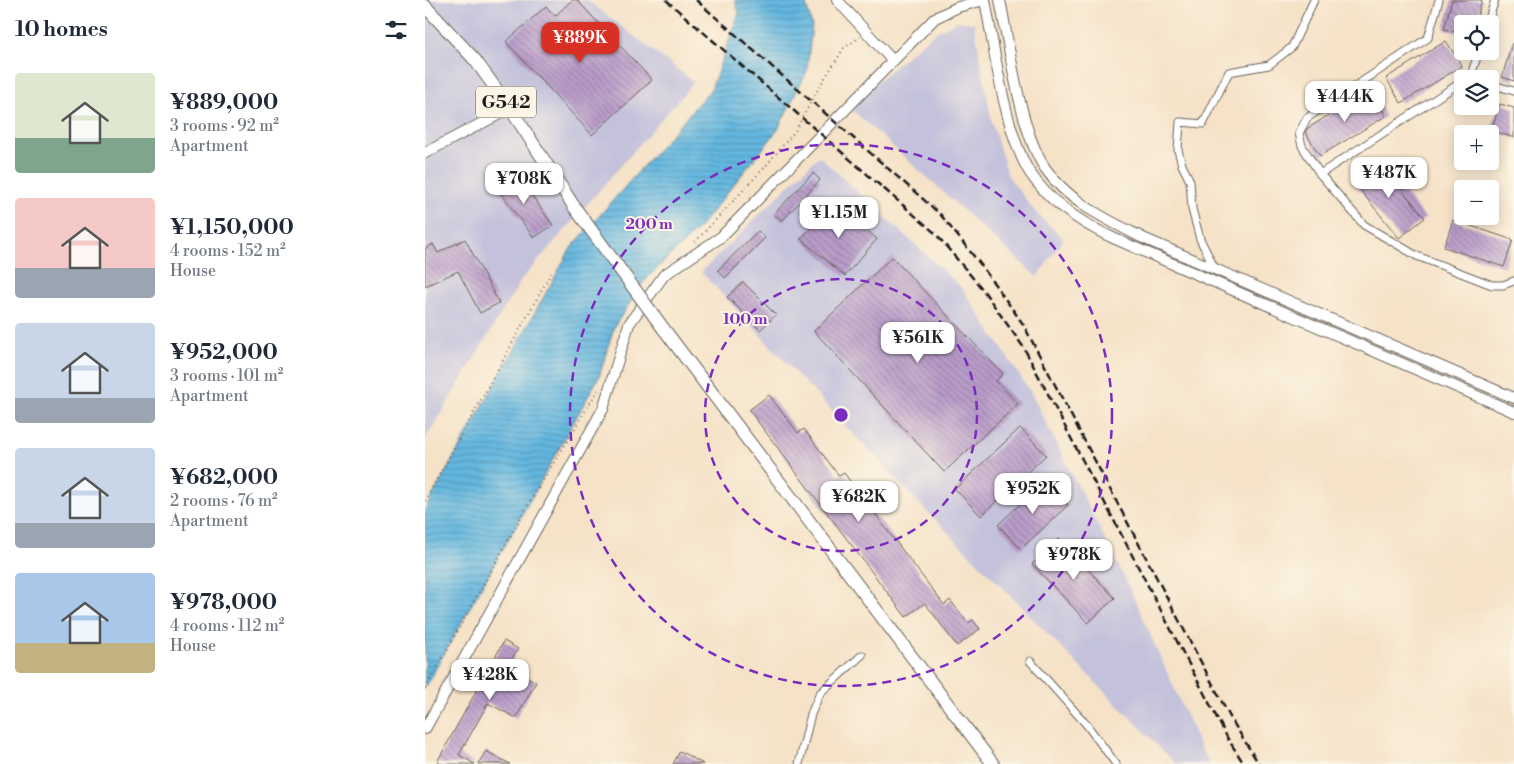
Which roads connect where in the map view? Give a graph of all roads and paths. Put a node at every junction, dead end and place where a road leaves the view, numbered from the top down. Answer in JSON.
{"nodes":[{"id":1,"x":837,"y":0,"type":"edge"},
{"id":2,"x":985,"y":0,"type":"edge"},
{"id":3,"x":1000,"y":0,"type":"edge"},
{"id":4,"x":1314,"y":0,"type":"edge"},
{"id":5,"x":1439,"y":0,"type":"edge"},
{"id":6,"x":1495,"y":0,"type":"edge"},
{"id":7,"x":425,"y":6,"type":"edge"},
{"id":8,"x":1490,"y":15,"type":"edge"},
{"id":9,"x":425,"y":16,"type":"edge"},
{"id":10,"x":865,"y":33,"type":"junction"},
{"id":11,"x":892,"y":60,"type":"junction"},
{"id":12,"x":1499,"y":87,"type":"edge"},
{"id":13,"x":1454,"y":88,"type":"edge"},
{"id":14,"x":1514,"y":91,"type":"edge"},
{"id":15,"x":505,"y":111,"type":"junction"},
{"id":16,"x":425,"y":153,"type":"edge"},
{"id":17,"x":1320,"y":174,"type":"junction"},
{"id":18,"x":575,"y":208,"type":"junction"},
{"id":19,"x":691,"y":245,"type":"dead end"},
{"id":20,"x":1215,"y":270,"type":"junction"},
{"id":21,"x":551,"y":273,"type":"dead end"},
{"id":22,"x":1514,"y":281,"type":"edge"},
{"id":23,"x":600,"y":388,"type":"dead end"},
{"id":24,"x":1514,"y":398,"type":"edge"},
{"id":25,"x":1514,"y":412,"type":"edge"},
{"id":26,"x":425,"y":501,"type":"edge"},
{"id":27,"x":861,"y":655,"type":"dead end"},
{"id":28,"x":1030,"y":661,"type":"dead end"},
{"id":29,"x":425,"y":689,"type":"edge"},
{"id":30,"x":425,"y":729,"type":"edge"},
{"id":31,"x":799,"y":764,"type":"edge"},
{"id":32,"x":993,"y":764,"type":"edge"},
{"id":33,"x":1116,"y":764,"type":"edge"}],
"edges":[{"from":1,"to":10,"type":"main road"},
{"from":2,"to":11,"type":"main road"},
{"from":2,"to":25,"type":"main road"},
{"from":3,"to":20,"type":"main road"},
{"from":4,"to":20,"type":"street"},
{"from":5,"to":17,"type":"street"},
{"from":6,"to":8,"type":"street"},
{"from":7,"to":18,"type":"highway","number":"G542"},
{"from":9,"to":15,"type":"highway","number":"G542"},
{"from":10,"to":11,"type":"main road"},
{"from":10,"to":19,"type":"path"},
{"from":11,"to":30,"type":"main road"},
{"from":12,"to":14,"type":"street"},
{"from":13,"to":17,"type":"street"},
{"from":15,"to":16,"type":"main road"},
{"from":15,"to":18,"type":"highway","number":"G542"},
{"from":17,"to":22,"type":"street"},
{"from":18,"to":32,"type":"highway","number":"G542","bridge":true},
{"from":20,"to":24,"type":"main road"},
{"from":21,"to":26,"type":"path"},
{"from":23,"to":29,"type":"path"},
{"from":27,"to":31,"type":"street"},
{"from":28,"to":33,"type":"street"}]}
